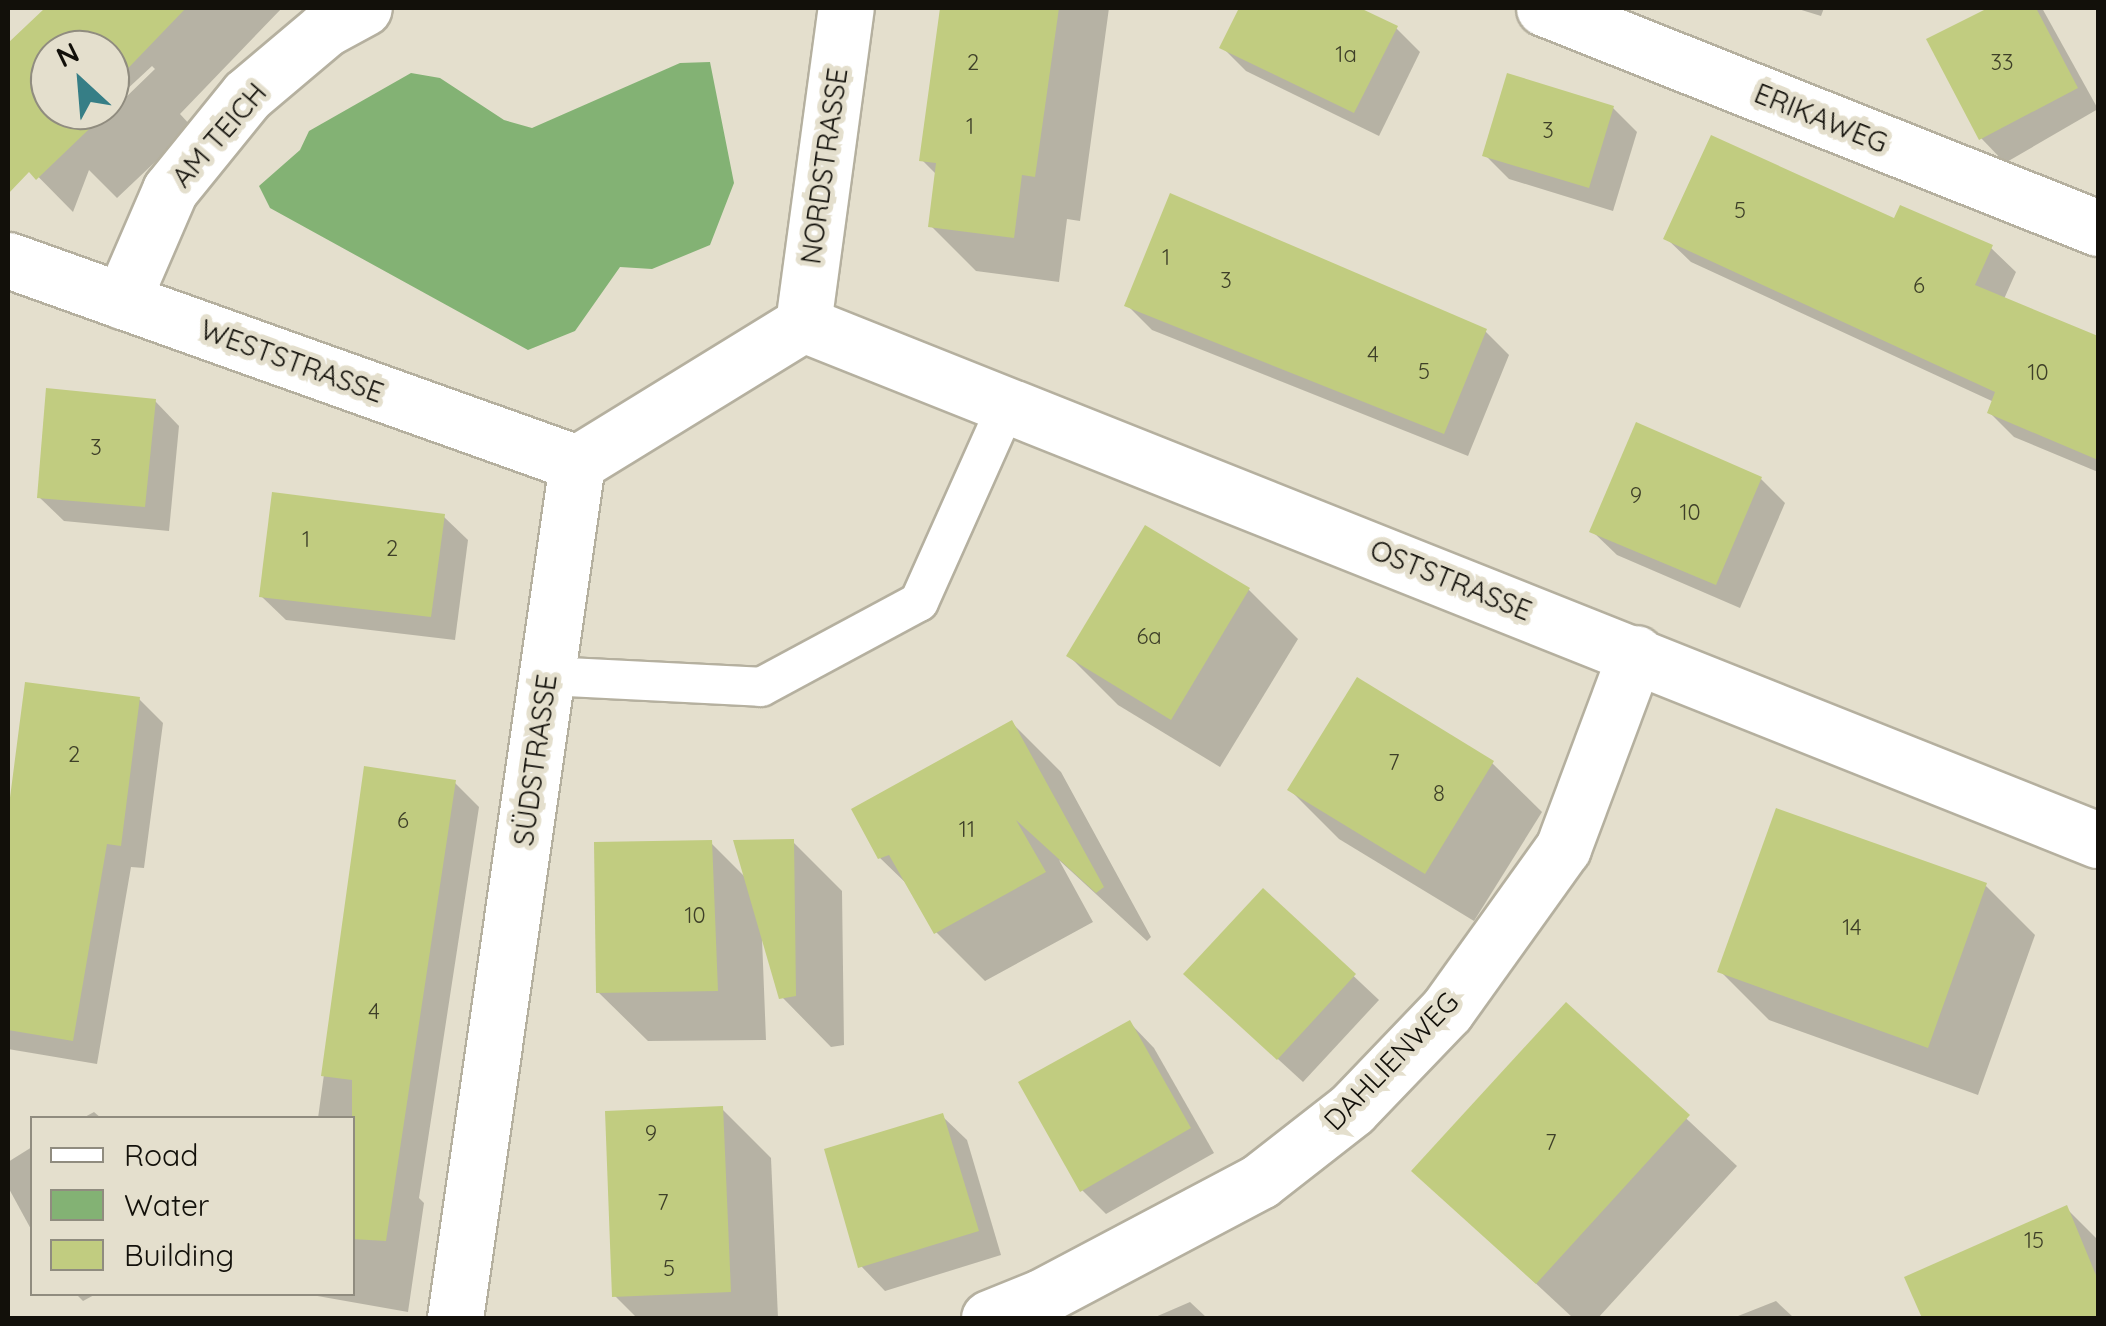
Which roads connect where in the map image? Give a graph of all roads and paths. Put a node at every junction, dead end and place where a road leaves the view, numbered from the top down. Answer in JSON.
{"nodes":[{"id":1,"x":364,"y":8,"type":"edge"},
{"id":2,"x":846,"y":8,"type":"edge"},
{"id":3,"x":1544,"y":8,"type":"edge"},
{"id":4,"x":1629,"y":24,"type":"edge"},
{"id":5,"x":2098,"y":228,"type":"edge"},
{"id":6,"x":9,"y":274,"type":"edge"},
{"id":7,"x":122,"y":300,"type":"junction"},
{"id":8,"x":803,"y":324,"type":"junction"},
{"id":9,"x":1007,"y":406,"type":"junction"},
{"id":10,"x":577,"y":463,"type":"junction"},
{"id":11,"x":1636,"y":653,"type":"junction"},
{"id":12,"x":548,"y":676,"type":"junction"},
{"id":13,"x":2098,"y":840,"type":"edge"},
{"id":14,"x":455,"y":1318,"type":"edge"},
{"id":15,"x":988,"y":1318,"type":"edge"}],
"edges":[{"from":1,"to":7,"type":"street","name":"AM TEICH"},
{"from":2,"to":8,"type":"street","name":"NORDSTRASSE"},
{"from":3,"to":4,"type":"street","name":"ERIKAWEG"},
{"from":4,"to":5,"type":"street","name":"ERIKAWEG"},
{"from":6,"to":7,"type":"street","name":"WESTSTRASSE"},
{"from":7,"to":10,"type":"street","name":"WESTSTRASSE"},
{"from":8,"to":9,"type":"street","name":"OSTSTRASSE"},
{"from":8,"to":10,"type":"street"},
{"from":9,"to":11,"type":"street","name":"OSTSTRASSE"},
{"from":9,"to":12,"type":"lane"},
{"from":10,"to":12,"type":"street","name":"SÜDSTRASSE"},
{"from":11,"to":13,"type":"street","name":"OSTSTRASSE"},
{"from":11,"to":15,"type":"street","name":"DAHLIENWEG"},
{"from":12,"to":14,"type":"street","name":"SÜDSTRASSE"}]}
